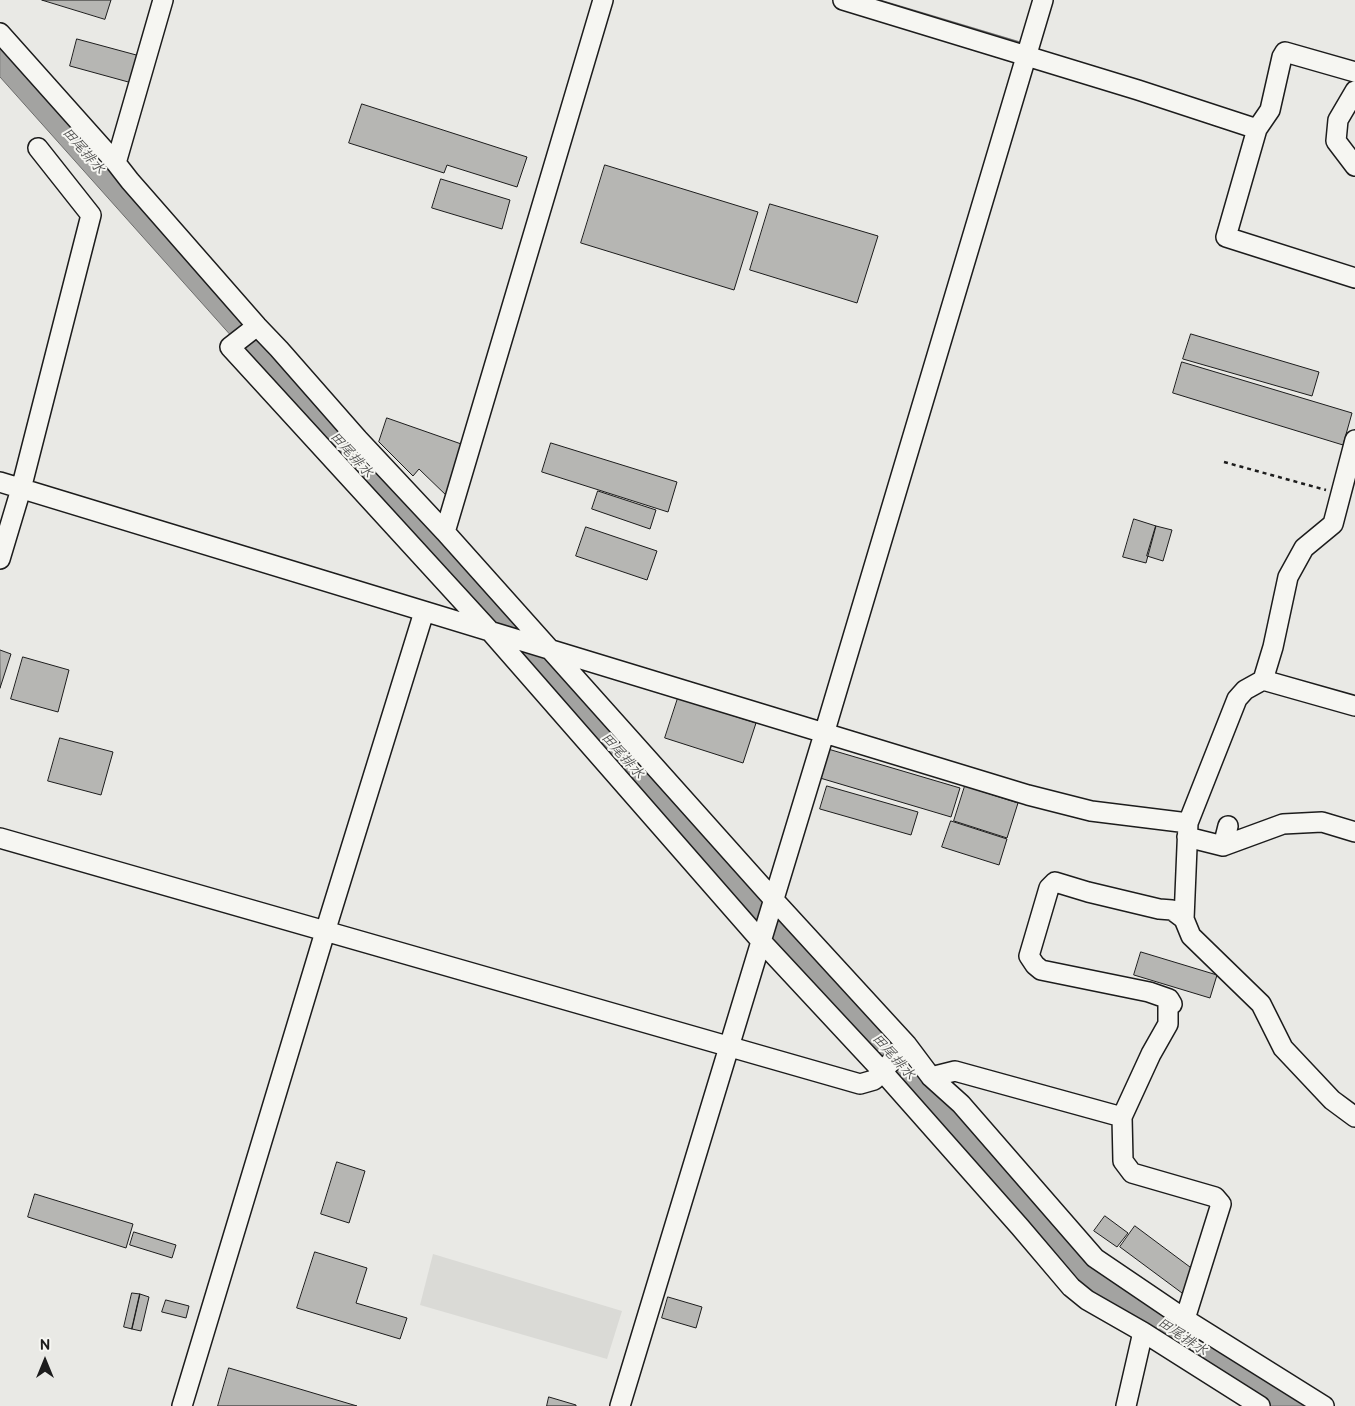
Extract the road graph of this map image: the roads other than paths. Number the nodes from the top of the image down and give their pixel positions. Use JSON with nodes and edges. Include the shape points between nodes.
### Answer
{"nodes":[{"id":1,"x":163,"y":0,"type":"edge"},
{"id":2,"x":603,"y":0,"type":"edge"},
{"id":3,"x":843,"y":0,"type":"edge"},
{"id":4,"x":1043,"y":0,"type":"edge"},
{"id":5,"x":0,"y":33,"type":"edge"},
{"id":6,"x":1026,"y":56,"type":"junction"},
{"id":7,"x":1355,"y":72,"type":"edge"},
{"id":8,"x":1355,"y":90,"type":"edge"},
{"id":9,"x":1257,"y":129,"type":"junction"},
{"id":10,"x":38,"y":148,"type":"dead end"},
{"id":11,"x":116,"y":163,"type":"junction"},
{"id":12,"x":1355,"y":166,"type":"edge"},
{"id":13,"x":1355,"y":278,"type":"edge"},
{"id":14,"x":257,"y":326,"type":"junction"},
{"id":15,"x":1355,"y":440,"type":"edge"},
{"id":16,"x":0,"y":482,"type":"edge"},
{"id":17,"x":21,"y":489,"type":"junction"},
{"id":18,"x":445,"y":532,"type":"junction"},
{"id":19,"x":0,"y":559,"type":"edge"},
{"id":20,"x":424,"y":612,"type":"junction"},
{"id":21,"x":489,"y":630,"type":"junction"},
{"id":22,"x":550,"y":649,"type":"junction"},
{"id":23,"x":1263,"y":680,"type":"junction"},
{"id":24,"x":1355,"y":706,"type":"edge"},
{"id":25,"x":824,"y":734,"type":"junction"},
{"id":26,"x":1228,"y":826,"type":"dead end"},
{"id":27,"x":1188,"y":830,"type":"junction"},
{"id":28,"x":1355,"y":832,"type":"edge"},
{"id":29,"x":0,"y":838,"type":"edge"},
{"id":30,"x":1222,"y":846,"type":"junction"},
{"id":31,"x":774,"y":900,"type":"junction"},
{"id":32,"x":1184,"y":919,"type":"junction"},
{"id":33,"x":325,"y":932,"type":"junction"},
{"id":34,"x":761,"y":941,"type":"junction"},
{"id":35,"x":730,"y":1046,"type":"junction"},
{"id":36,"x":903,"y":1049,"type":"junction"},
{"id":37,"x":882,"y":1071,"type":"junction"},
{"id":38,"x":931,"y":1077,"type":"junction"},
{"id":39,"x":1122,"y":1117,"type":"junction"},
{"id":40,"x":1355,"y":1117,"type":"edge"},
{"id":41,"x":1185,"y":1319,"type":"junction"},
{"id":42,"x":1143,"y":1332,"type":"junction"},
{"id":43,"x":182,"y":1406,"type":"edge"},
{"id":44,"x":620,"y":1406,"type":"edge"},
{"id":45,"x":1126,"y":1406,"type":"edge"},
{"id":46,"x":1260,"y":1406,"type":"edge"},
{"id":47,"x":1324,"y":1406,"type":"edge"}],
"edges":[{"from":1,"to":11,"type":"street"},
{"from":2,"to":18,"type":"street"},
{"from":3,"to":6,"type":"street"},
{"from":4,"to":6,"type":"street"},
{"from":5,"to":11,"type":"street"},
{"from":6,"to":9,"type":"street"},
{"from":6,"to":25,"type":"street"},
{"from":7,"to":9,"type":"street","via":[[1285,52],[1270,110]]},
{"from":8,"to":12,"type":"street","via":[[1338,120],[1336,141]]},
{"from":9,"to":13,"type":"street","via":[[1226,237]]},
{"from":10,"to":17,"type":"street","via":[[91,214]]},
{"from":11,"to":14,"type":"street"},
{"from":14,"to":18,"type":"street"},
{"from":14,"to":21,"type":"street","via":[[230,347]]},
{"from":15,"to":23,"type":"street","via":[[1333,524],[1304,548],[1288,577]]},
{"from":16,"to":17,"type":"street"},
{"from":17,"to":19,"type":"street"},
{"from":17,"to":20,"type":"street"},
{"from":18,"to":22,"type":"street"},
{"from":20,"to":21,"type":"street"},
{"from":20,"to":33,"type":"street"},
{"from":21,"to":22,"type":"street"},
{"from":21,"to":34,"type":"street"},
{"from":22,"to":25,"type":"street"},
{"from":22,"to":31,"type":"street"},
{"from":23,"to":24,"type":"street"},
{"from":23,"to":27,"type":"street","via":[[1245,690],[1237,699]]},
{"from":25,"to":27,"type":"street","via":[[1028,795]]},
{"from":25,"to":31,"type":"street"},
{"from":26,"to":30,"type":"street"},
{"from":27,"to":30,"type":"street"},
{"from":27,"to":32,"type":"street"},
{"from":28,"to":30,"type":"street","via":[[1322,822],[1283,824]]},
{"from":29,"to":33,"type":"street"},
{"from":31,"to":34,"type":"street"},
{"from":31,"to":36,"type":"street"},
{"from":32,"to":39,"type":"street","via":[[1172,910],[1055,882],[1049,888],[1029,956],[1035,965],[1041,970],[1149,992],[1169,999],[1172,1004],[1168,1006],[1168,1024]]},
{"from":32,"to":40,"type":"street","via":[[1191,936],[1261,1004],[1283,1048],[1332,1100]]},
{"from":33,"to":35,"type":"street"},
{"from":33,"to":43,"type":"street"},
{"from":34,"to":35,"type":"street"},
{"from":34,"to":37,"type":"street"},
{"from":35,"to":37,"type":"street","via":[[860,1084],[874,1080]]},
{"from":35,"to":44,"type":"street"},
{"from":36,"to":37,"type":"street"},
{"from":36,"to":38,"type":"street"},
{"from":37,"to":42,"type":"street","via":[[1072,1287]]},
{"from":38,"to":39,"type":"street","via":[[955,1071]]},
{"from":38,"to":41,"type":"street","via":[[961,1104],[1095,1258]]},
{"from":39,"to":41,"type":"street","via":[[1123,1161],[1132,1173],[1215,1197],[1221,1204]]},
{"from":41,"to":47,"type":"street"},
{"from":42,"to":45,"type":"street"},
{"from":42,"to":46,"type":"street"}]}
